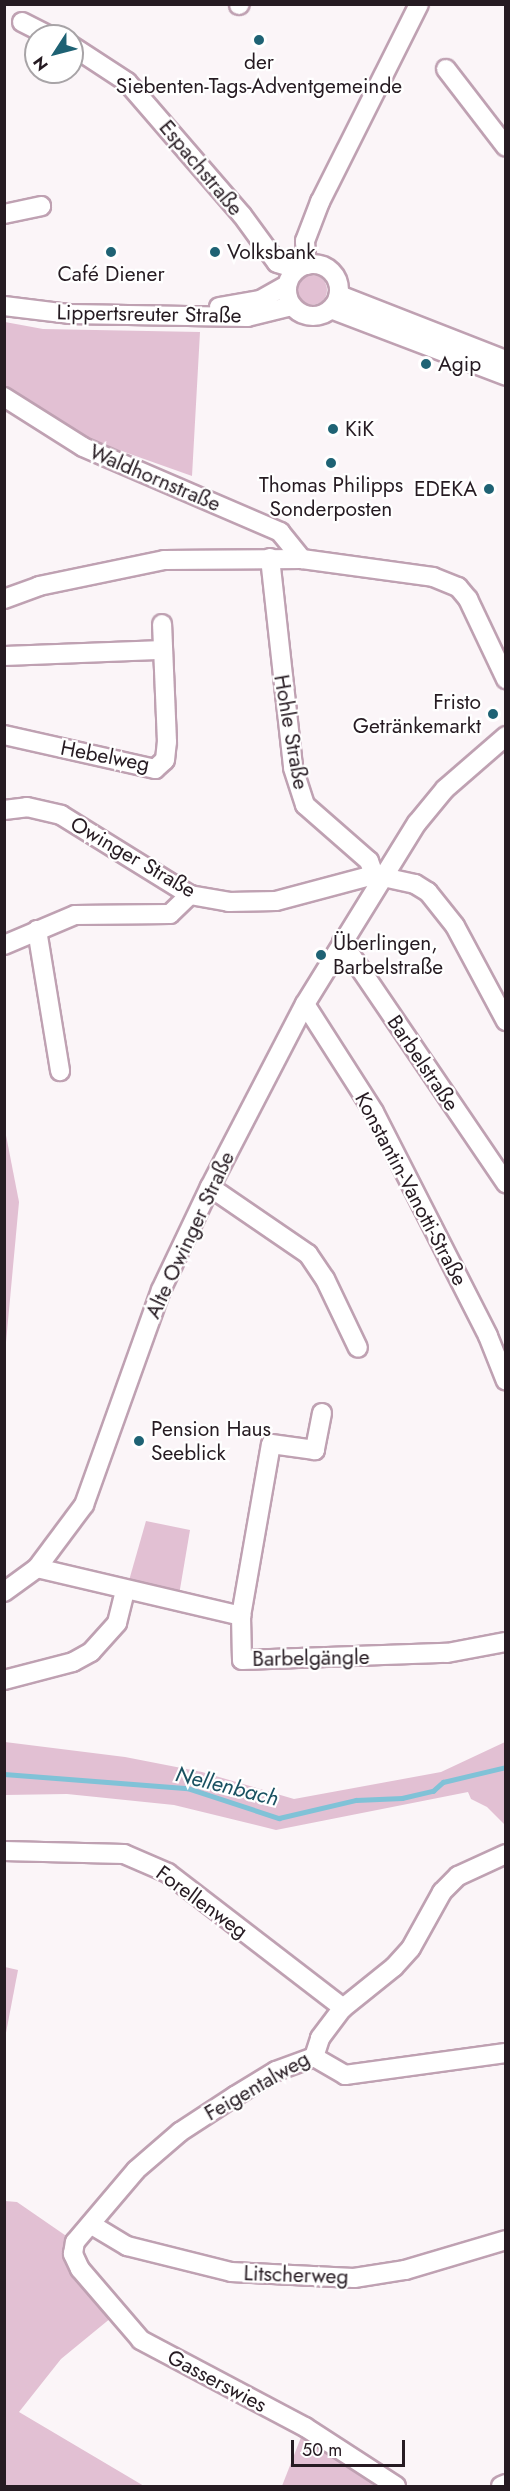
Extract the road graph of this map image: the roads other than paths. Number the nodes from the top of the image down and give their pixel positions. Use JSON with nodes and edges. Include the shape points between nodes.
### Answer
{"nodes":[{"id":1,"x":419,"y":4,"type":"edge"},
{"id":2,"x":22,"y":22,"type":"dead end"},
{"id":3,"x":26,"y":24,"type":"edge"},
{"id":4,"x":84,"y":54,"type":"edge"},
{"id":5,"x":446,"y":69,"type":"dead end"},
{"id":6,"x":506,"y":147,"type":"edge"},
{"id":7,"x":41,"y":206,"type":"dead end"},
{"id":8,"x":4,"y":213,"type":"edge"},
{"id":9,"x":297,"y":273,"type":"junction"},
{"id":10,"x":4,"y":297,"type":"edge"},
{"id":11,"x":335,"y":302,"type":"junction"},
{"id":12,"x":4,"y":306,"type":"edge"},
{"id":13,"x":292,"y":306,"type":"junction"},
{"id":14,"x":506,"y":360,"type":"edge"},
{"id":15,"x":506,"y":376,"type":"edge"},
{"id":16,"x":4,"y":397,"type":"edge"},
{"id":17,"x":270,"y":558,"type":"junction"},
{"id":18,"x":302,"y":559,"type":"junction"},
{"id":19,"x":4,"y":599,"type":"edge"},
{"id":20,"x":162,"y":624,"type":"dead end"},
{"id":21,"x":161,"y":650,"type":"junction"},
{"id":22,"x":4,"y":656,"type":"edge"},
{"id":23,"x":506,"y":679,"type":"edge"},
{"id":24,"x":4,"y":735,"type":"edge"},
{"id":25,"x":506,"y":736,"type":"edge"},
{"id":26,"x":4,"y":810,"type":"edge"},
{"id":27,"x":378,"y":875,"type":"junction"},
{"id":28,"x":190,"y":896,"type":"junction"},
{"id":29,"x":37,"y":930,"type":"junction"},
{"id":30,"x":342,"y":942,"type":"junction"},
{"id":31,"x":4,"y":945,"type":"edge"},
{"id":32,"x":305,"y":1004,"type":"junction"},
{"id":33,"x":506,"y":1021,"type":"edge"},
{"id":34,"x":60,"y":1071,"type":"dead end"},
{"id":35,"x":506,"y":1184,"type":"edge"},
{"id":36,"x":210,"y":1187,"type":"junction"},
{"id":37,"x":358,"y":1348,"type":"dead end"},
{"id":38,"x":506,"y":1381,"type":"edge"},
{"id":39,"x":322,"y":1413,"type":"dead end"},
{"id":40,"x":37,"y":1568,"type":"junction"},
{"id":41,"x":125,"y":1590,"type":"junction"},
{"id":42,"x":4,"y":1592,"type":"edge"},
{"id":43,"x":241,"y":1616,"type":"junction"},
{"id":44,"x":506,"y":1642,"type":"edge"},
{"id":45,"x":4,"y":1680,"type":"edge"},
{"id":46,"x":4,"y":1851,"type":"edge"},
{"id":47,"x":506,"y":1854,"type":"edge"},
{"id":48,"x":343,"y":2008,"type":"junction"},
{"id":49,"x":506,"y":2053,"type":"edge"},
{"id":50,"x":314,"y":2057,"type":"junction"},
{"id":51,"x":92,"y":2225,"type":"junction"},
{"id":52,"x":506,"y":2240,"type":"edge"},
{"id":53,"x":75,"y":2242,"type":"joint"},
{"id":54,"x":506,"y":2484,"type":"edge"},
{"id":55,"x":396,"y":2487,"type":"edge"},
{"id":56,"x":501,"y":2487,"type":"edge"}],
"edges":[{"from":1,"to":9,"type":"street","via":[[316,212]]},
{"from":2,"to":3,"type":"street"},
{"from":4,"to":9,"type":"street","name":"Espachstraße","via":[[127,82],[242,215],[277,263]]},
{"from":5,"to":6,"type":"street"},
{"from":7,"to":8,"type":"street"},
{"from":9,"to":10,"type":"street","name":"Lippertsreuter Straße","via":[[260,300],[226,307],[68,304]]},
{"from":9,"to":11,"type":"street","via":[[329,269],[338,284]]},
{"from":9,"to":13,"type":"street"},
{"from":11,"to":13,"type":"street","via":[[311,316]]},
{"from":11,"to":14,"type":"street"},
{"from":11,"to":15,"type":"street"},
{"from":12,"to":13,"type":"street","name":"Lippertsreuter Straße","via":[[69,314],[247,317]]},
{"from":16,"to":18,"type":"street","name":"Waldhornstraße","via":[[83,447],[280,532]]},
{"from":17,"to":18,"type":"street"},
{"from":17,"to":19,"type":"street","via":[[164,560],[39,586]]},
{"from":17,"to":27,"type":"street","name":"Hohle Straße","via":[[293,768],[305,805],[369,861]]},
{"from":18,"to":23,"type":"street","via":[[446,580],[468,599]]},
{"from":20,"to":21,"type":"street","name":"Hebelweg"},
{"from":21,"to":22,"type":"street"},
{"from":21,"to":24,"type":"street","name":"Hebelweg","via":[[167,742],[165,760],[155,769]]},
{"from":25,"to":27,"type":"street","name":"Alte Owinger Straße","via":[[445,789]]},
{"from":26,"to":28,"type":"street","name":"Owinger Straße","via":[[27,807],[61,815]]},
{"from":27,"to":28,"type":"street","name":"Owinger Straße","via":[[276,901],[229,902]]},
{"from":27,"to":30,"type":"street","name":"Alte Owinger Straße"},
{"from":27,"to":33,"type":"street","via":[[428,892],[455,926]]},
{"from":28,"to":29,"type":"street","via":[[170,914],[75,915]]},
{"from":29,"to":31,"type":"street"},
{"from":29,"to":34,"type":"street"},
{"from":30,"to":32,"type":"street","name":"Alte Owinger Straße"},
{"from":30,"to":35,"type":"street","name":"Barbelstraße"},
{"from":32,"to":36,"type":"street","name":"Alte Owinger Straße"},
{"from":32,"to":38,"type":"street","name":"Konstantin-Vanotti-Straße","via":[[374,1112],[488,1336]]},
{"from":36,"to":37,"type":"street","via":[[308,1254],[326,1279]]},
{"from":36,"to":40,"type":"street","name":"Alte Owinger Straße","via":[[161,1290],[84,1505]]},
{"from":39,"to":43,"type":"street","via":[[315,1450],[271,1444]]},
{"from":40,"to":41,"type":"street"},
{"from":40,"to":42,"type":"street","name":"Alte Owinger Straße"},
{"from":41,"to":43,"type":"street"},
{"from":41,"to":45,"type":"street","via":[[117,1623],[91,1652],[73,1662]]},
{"from":43,"to":44,"type":"street","name":"Barbelgängle","via":[[242,1660],[447,1653]]},
{"from":46,"to":48,"type":"street","name":"Forellenweg","via":[[124,1854],[168,1873]]},
{"from":47,"to":48,"type":"street","name":"Feigentalweg","via":[[458,1876],[442,1892],[411,1948]]},
{"from":48,"to":50,"type":"street","name":"Feigentalweg","via":[[320,2038]]},
{"from":49,"to":50,"type":"street","via":[[345,2075]]},
{"from":50,"to":51,"type":"street","name":"Feigentalweg","via":[[276,2070],[180,2132],[136,2170]]},
{"from":51,"to":52,"type":"street","name":"Litscherweg","via":[[127,2246],[231,2272],[354,2278],[405,2270]]},
{"from":51,"to":53,"type":"street","name":"Feigentalweg"},
{"from":53,"to":55,"type":"street","name":"Gasserswies","via":[[73,2254],[80,2269],[141,2340],[305,2427]]},
{"from":54,"to":56,"type":"street"}]}
